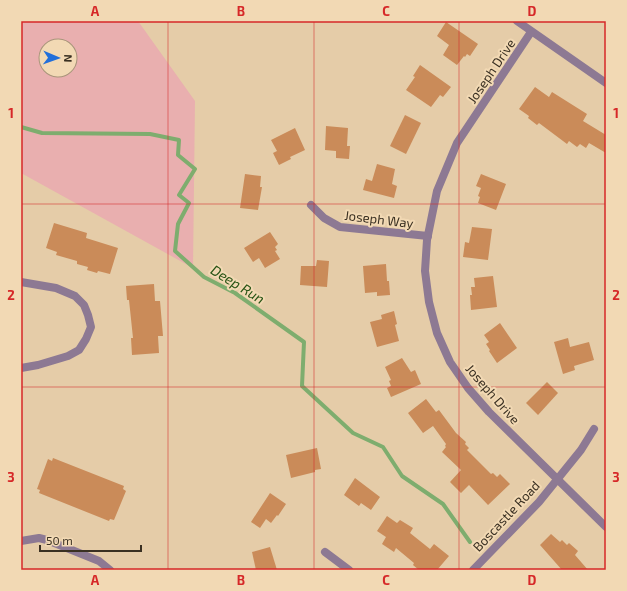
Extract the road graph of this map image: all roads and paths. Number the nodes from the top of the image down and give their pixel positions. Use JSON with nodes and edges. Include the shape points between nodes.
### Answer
{"nodes":[{"id":1,"x":517,"y":21,"type":"edge"},
{"id":2,"x":531,"y":32,"type":"junction"},
{"id":3,"x":606,"y":83,"type":"edge"},
{"id":4,"x":311,"y":206,"type":"dead end"},
{"id":5,"x":428,"y":236,"type":"junction"},
{"id":6,"x":21,"y":282,"type":"edge"},
{"id":7,"x":21,"y":368,"type":"edge"},
{"id":8,"x":594,"y":429,"type":"dead end"},
{"id":9,"x":557,"y":479,"type":"junction"},
{"id":10,"x":606,"y":527,"type":"edge"},
{"id":11,"x":21,"y":541,"type":"edge"},
{"id":12,"x":325,"y":552,"type":"dead end"},
{"id":13,"x":110,"y":570,"type":"edge"},
{"id":14,"x":349,"y":570,"type":"edge"},
{"id":15,"x":473,"y":570,"type":"edge"}],
"edges":[{"from":1,"to":2,"type":"street"},
{"from":2,"to":3,"type":"street"},
{"from":2,"to":5,"type":"street","name":"Joseph Drive","via":[[457,143],[437,191]]},
{"from":4,"to":5,"type":"street","name":"Joseph Way","via":[[324,218],[340,227]]},
{"from":5,"to":9,"type":"street","name":"Joseph Drive","via":[[425,271],[429,302],[437,333],[450,362],[489,412]]},
{"from":6,"to":7,"type":"street","via":[[56,288],[75,296],[84,305],[91,327],[79,350],[68,356]]},
{"from":8,"to":9,"type":"street","name":"Boscastle Road","via":[[581,450]]},
{"from":9,"to":10,"type":"street","name":"Joseph Drive"},
{"from":9,"to":15,"type":"street","name":"Boscastle Road","via":[[539,502]]},
{"from":11,"to":13,"type":"street","via":[[39,538],[47,540],[99,561]]},
{"from":12,"to":14,"type":"street"}]}
